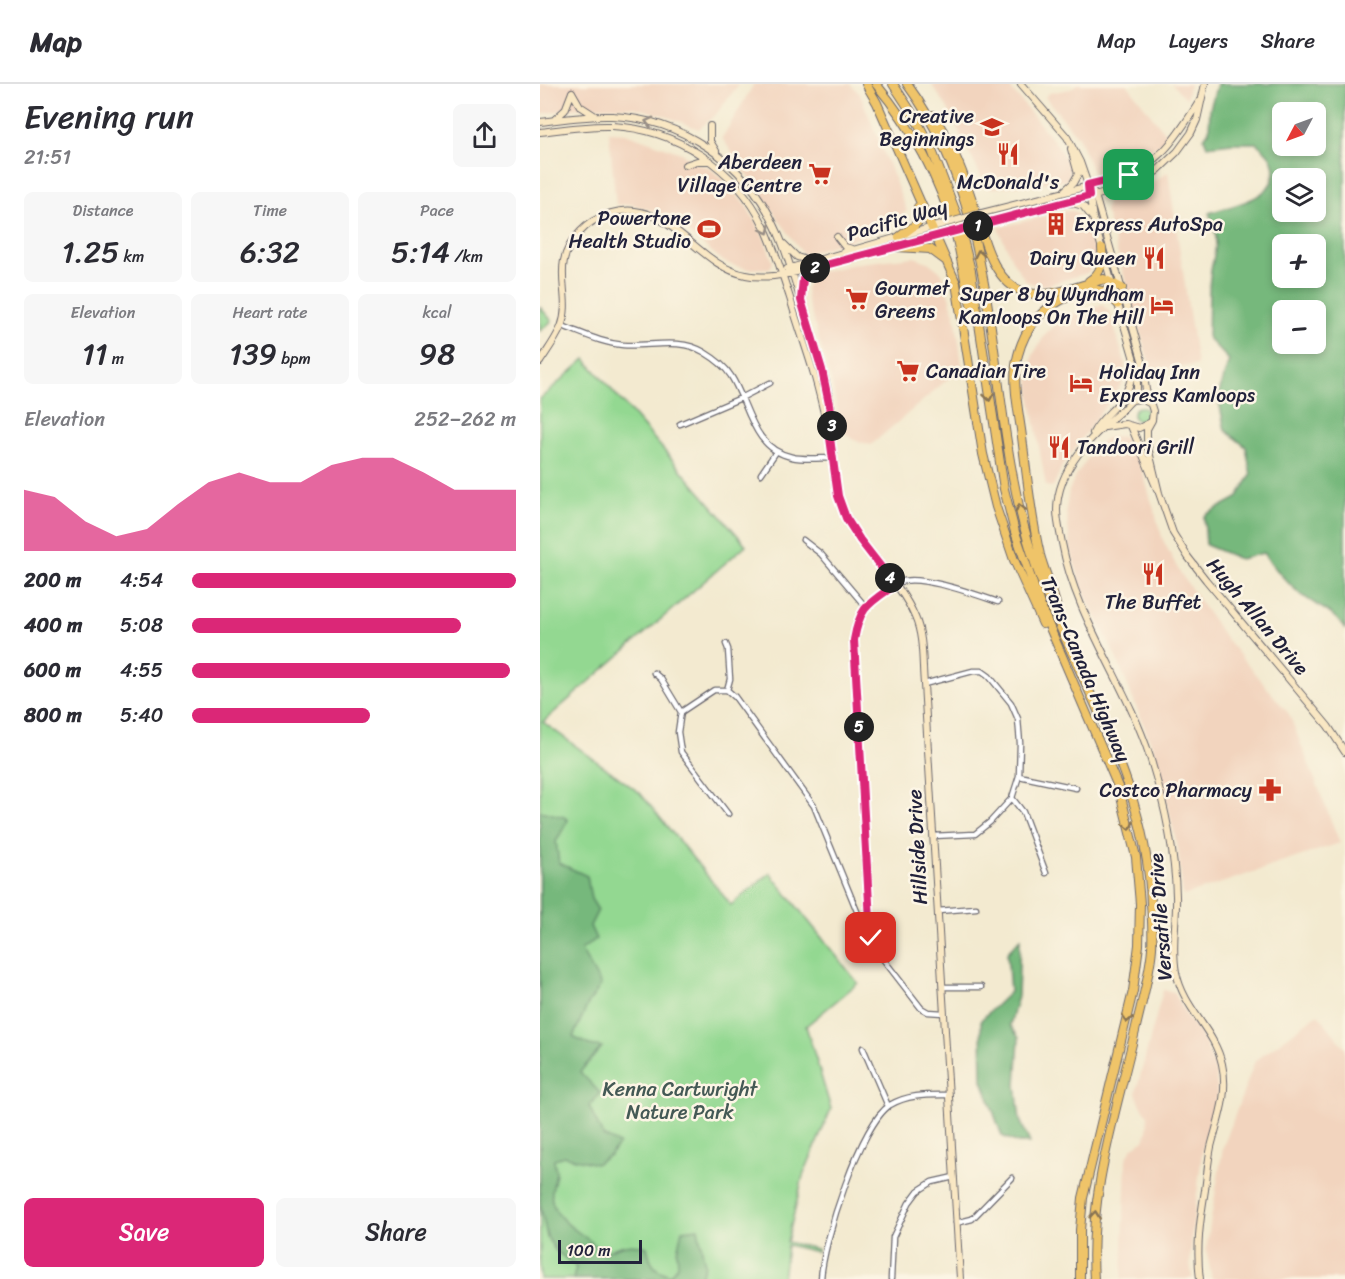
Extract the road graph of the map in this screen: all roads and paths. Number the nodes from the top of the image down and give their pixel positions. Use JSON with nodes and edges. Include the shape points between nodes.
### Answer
{"nodes":[{"id":1,"x":866,"y":84,"type":"edge"},
{"id":2,"x":876,"y":84,"type":"edge"},
{"id":3,"x":893,"y":84,"type":"edge"},
{"id":4,"x":907,"y":84,"type":"edge"},
{"id":5,"x":1021,"y":84,"type":"edge"},
{"id":6,"x":1205,"y":84,"type":"edge"},
{"id":7,"x":913,"y":92,"type":"junction"},
{"id":8,"x":1201,"y":99,"type":"junction"},
{"id":9,"x":596,"y":116,"type":"junction"},
{"id":10,"x":551,"y":121,"type":"junction"},
{"id":11,"x":540,"y":122,"type":"edge"},
{"id":12,"x":710,"y":126,"type":"dead end"},
{"id":13,"x":540,"y":132,"type":"edge"},
{"id":14,"x":1067,"y":137,"type":"junction"},
{"id":15,"x":1174,"y":140,"type":"junction"},
{"id":16,"x":1182,"y":147,"type":"junction"},
{"id":17,"x":720,"y":156,"type":"junction"},
{"id":18,"x":710,"y":161,"type":"junction"},
{"id":19,"x":685,"y":165,"type":"dead end"},
{"id":20,"x":909,"y":178,"type":"junction"},
{"id":21,"x":1088,"y":185,"type":"junction"},
{"id":22,"x":1062,"y":192,"type":"junction"},
{"id":23,"x":1092,"y":196,"type":"junction"},
{"id":24,"x":1065,"y":202,"type":"junction"},
{"id":25,"x":1093,"y":218,"type":"junction"},
{"id":26,"x":931,"y":227,"type":"junction"},
{"id":27,"x":899,"y":237,"type":"junction"},
{"id":28,"x":936,"y":237,"type":"junction"},
{"id":29,"x":782,"y":242,"type":"junction"},
{"id":30,"x":897,"y":247,"type":"junction"},
{"id":31,"x":1102,"y":248,"type":"junction"},
{"id":32,"x":855,"y":250,"type":"junction"},
{"id":33,"x":831,"y":256,"type":"junction"},
{"id":34,"x":813,"y":265,"type":"junction"},
{"id":35,"x":949,"y":265,"type":"junction"},
{"id":36,"x":791,"y":270,"type":"junction"},
{"id":37,"x":782,"y":273,"type":"junction"},
{"id":38,"x":1111,"y":281,"type":"junction"},
{"id":39,"x":1083,"y":284,"type":"junction"},
{"id":40,"x":1122,"y":288,"type":"junction"},
{"id":41,"x":801,"y":300,"type":"junction"},
{"id":42,"x":1118,"y":304,"type":"junction"},
{"id":43,"x":562,"y":326,"type":"junction"},
{"id":44,"x":979,"y":327,"type":"junction"},
{"id":45,"x":1135,"y":361,"type":"junction"},
{"id":46,"x":540,"y":362,"type":"edge"},
{"id":47,"x":770,"y":383,"type":"dead end"},
{"id":48,"x":741,"y":398,"type":"junction"},
{"id":49,"x":1132,"y":400,"type":"junction"},
{"id":50,"x":1149,"y":403,"type":"junction"},
{"id":51,"x":1125,"y":407,"type":"junction"},
{"id":52,"x":1150,"y":423,"type":"junction"},
{"id":53,"x":680,"y":424,"type":"dead end"},
{"id":54,"x":1131,"y":425,"type":"junction"},
{"id":55,"x":1100,"y":429,"type":"junction"},
{"id":56,"x":830,"y":438,"type":"junction"},
{"id":57,"x":1090,"y":439,"type":"junction"},
{"id":58,"x":776,"y":452,"type":"junction"},
{"id":59,"x":833,"y":458,"type":"junction"},
{"id":60,"x":761,"y":474,"type":"dead end"},
{"id":61,"x":1159,"y":492,"type":"junction"},
{"id":62,"x":803,"y":540,"type":"dead end"},
{"id":63,"x":895,"y":585,"type":"junction"},
{"id":64,"x":998,"y":602,"type":"dead end"},
{"id":65,"x":865,"y":606,"type":"junction"},
{"id":66,"x":1060,"y":623,"type":"junction"},
{"id":67,"x":726,"y":644,"type":"dead end"},
{"id":68,"x":1061,"y":655,"type":"junction"},
{"id":69,"x":654,"y":673,"type":"dead end"},
{"id":70,"x":924,"y":684,"type":"junction"},
{"id":71,"x":727,"y":690,"type":"junction"},
{"id":72,"x":681,"y":712,"type":"junction"},
{"id":73,"x":1345,"y":752,"type":"edge"},
{"id":74,"x":1019,"y":776,"type":"junction"},
{"id":75,"x":1076,"y":788,"type":"dead end"},
{"id":76,"x":1012,"y":798,"type":"junction"},
{"id":77,"x":728,"y":814,"type":"dead end"},
{"id":78,"x":933,"y":836,"type":"junction"},
{"id":79,"x":1046,"y":873,"type":"dead end"},
{"id":80,"x":976,"y":908,"type":"dead end"},
{"id":81,"x":938,"y":911,"type":"junction"},
{"id":82,"x":871,"y":938,"type":"junction"},
{"id":83,"x":942,"y":987,"type":"junction"},
{"id":84,"x":981,"y":987,"type":"dead end"},
{"id":85,"x":943,"y":1013,"type":"junction"},
{"id":86,"x":863,"y":1048,"type":"dead end"},
{"id":87,"x":948,"y":1095,"type":"junction"},
{"id":88,"x":888,"y":1106,"type":"junction"},
{"id":89,"x":954,"y":1177,"type":"junction"},
{"id":90,"x":1012,"y":1178,"type":"dead end"},
{"id":91,"x":956,"y":1223,"type":"junction"},
{"id":92,"x":1094,"y":1277,"type":"edge"},
{"id":93,"x":821,"y":1279,"type":"edge"},
{"id":94,"x":891,"y":1279,"type":"edge"},
{"id":95,"x":960,"y":1279,"type":"edge"},
{"id":96,"x":1080,"y":1279,"type":"edge"},
{"id":97,"x":1200,"y":1279,"type":"edge"}],
"edges":[{"from":1,"to":20,"type":"highway"},
{"from":2,"to":44,"type":"highway","via":[[907,126],[935,179],[956,237]]},
{"from":3,"to":44,"type":"highway","name":"Trans-Canada Highway","via":[[927,139],[953,201],[966,246]]},
{"from":4,"to":7,"type":"highway","name":"Trans-Canada Highway"},
{"from":5,"to":14,"type":"main road"},
{"from":6,"to":8,"type":"main road","name":"Pacific Way"},
{"from":7,"to":39,"type":"highway","via":[[934,117],[950,146],[989,252],[1002,276],[1016,289],[1035,294]]},
{"from":66,"to":7,"type":"highway","name":"Trans-Canada Highway","one_way":true,"via":[[1031,551],[1016,492],[969,211],[936,131]]},
{"from":8,"to":15,"type":"main road","name":"Pacific Way"},
{"from":8,"to":16,"type":"main road","name":"Pacific Way","via":[[1197,120]]},
{"from":9,"to":10,"type":"main road","name":"Hillside Drive"},
{"from":9,"to":10,"type":"main road","via":[[580,106],[572,92],[565,110]]},
{"from":17,"to":9,"type":"main road","name":"Hillside Drive","one_way":true,"via":[[698,141],[661,125]]},
{"from":10,"to":11,"type":"main road","name":"Hillside Drive"},
{"from":12,"to":17,"type":"main road","via":[[710,141]]},
{"from":13,"to":18,"type":"main road","name":"Hillside Drive","via":[[597,126],[629,128],[670,139]]},
{"from":14,"to":21,"type":"main road"},
{"from":14,"to":22,"type":"main road","via":[[1078,174]]},
{"from":15,"to":16,"type":"main road"},
{"from":15,"to":21,"type":"main road","name":"Pacific Way","via":[[1139,171]]},
{"from":16,"to":23,"type":"main road","name":"Pacific Way","via":[[1166,165],[1144,179]]},
{"from":17,"to":29,"type":"main road","name":"Hillside Drive","via":[[759,197]]},
{"from":18,"to":19,"type":"main road"},
{"from":18,"to":37,"type":"main road","name":"Hillside Drive","one_way":true,"via":[[734,183],[757,213]]},
{"from":20,"to":26,"type":"highway"},
{"from":20,"to":27,"type":"highway","via":[[920,218]]},
{"from":21,"to":22,"type":"main road","name":"Pacific Way"},
{"from":21,"to":23,"type":"main road"},
{"from":22,"to":26,"type":"main road","name":"Pacific Way","bridge":true},
{"from":23,"to":24,"type":"main road","name":"Pacific Way"},
{"from":23,"to":25,"type":"main road"},
{"from":23,"to":40,"type":"main road"},
{"from":24,"to":25,"type":"main road","via":[[1083,206]]},
{"from":24,"to":28,"type":"main road","name":"Pacific Way","bridge":true},
{"from":25,"to":31,"type":"main road"},
{"from":26,"to":27,"type":"main road","name":"Pacific Way"},
{"from":26,"to":28,"type":"highway"},
{"from":27,"to":32,"type":"main road","name":"Pacific Way"},
{"from":28,"to":30,"type":"main road","name":"Pacific Way"},
{"from":28,"to":35,"type":"highway"},
{"from":29,"to":34,"type":"main road","via":[[797,257]]},
{"from":29,"to":36,"type":"main road","name":"Hillside Drive"},
{"from":30,"to":34,"type":"main road","name":"Pacific Way"},
{"from":30,"to":35,"type":"highway","via":[[930,249]]},
{"from":31,"to":38,"type":"main road"},
{"from":31,"to":39,"type":"highway","via":[[1100,272]]},
{"from":32,"to":33,"type":"main road","name":"Pacific Way"},
{"from":32,"to":33,"type":"main road","via":[[845,247],[837,237],[839,248]]},
{"from":33,"to":34,"type":"main road","name":"Pacific Way"},
{"from":34,"to":36,"type":"main road","name":"Pacific Way"},
{"from":34,"to":41,"type":"main road","via":[[803,279]]},
{"from":35,"to":68,"type":"highway","via":[[956,283],[983,454],[996,507],[1025,587]]},
{"from":36,"to":37,"type":"main road","name":"Pacific Way"},
{"from":36,"to":41,"type":"main road","name":"Hillside Drive"},
{"from":37,"to":43,"type":"main road","via":[[747,276],[729,270],[664,220],[640,211],[613,212],[587,225],[567,251],[562,272]]},
{"from":37,"to":56,"type":"main road","name":"Hillside Drive"},
{"from":38,"to":39,"type":"highway"},
{"from":38,"to":40,"type":"highway"},
{"from":38,"to":42,"type":"main road"},
{"from":40,"to":50,"type":"main road","via":[[1142,360]]},
{"from":41,"to":56,"type":"main road","name":"Hillside Drive","via":[[826,387]]},
{"from":42,"to":45,"type":"main road"},
{"from":42,"to":66,"type":"highway","via":[[1105,291],[1094,288],[1053,304],[1033,322],[1017,357],[1017,399],[1035,532]]},
{"from":43,"to":46,"type":"main road"},
{"from":43,"to":48,"type":"street","via":[[606,343],[682,344],[703,351],[731,375]]},
{"from":44,"to":68,"type":"highway","name":"Trans-Canada Highway","one_way":true,"via":[[1006,500],[1032,585]]},
{"from":45,"to":49,"type":"main road","via":[[1138,380]]},
{"from":45,"to":57,"type":"main road","via":[[1123,398],[1096,426]]},
{"from":47,"to":48,"type":"street"},
{"from":48,"to":53,"type":"street"},
{"from":48,"to":58,"type":"street","via":[[755,430]]},
{"from":49,"to":50,"type":"main road"},
{"from":49,"to":51,"type":"main road"},
{"from":50,"to":52,"type":"main road","via":[[1153,411]]},
{"from":51,"to":54,"type":"main road","via":[[1124,415]]},
{"from":51,"to":55,"type":"main road","name":"Versatile Drive"},
{"from":52,"to":54,"type":"main road","via":[[1139,428]]},
{"from":52,"to":61,"type":"main road","name":"Hugh Allan Drive","via":[[1147,443]]},
{"from":54,"to":55,"type":"main road"},
{"from":54,"to":61,"type":"main road","name":"Hugh Allan Drive"},
{"from":55,"to":57,"type":"main road","name":"Versatile Drive"},
{"from":56,"to":59,"type":"main road","name":"Hillside Drive"},
{"from":57,"to":97,"type":"main road","name":"Versatile Drive","via":[[1060,489],[1058,519],[1064,553],[1075,591],[1149,756],[1175,868],[1174,951],[1178,982],[1188,1005],[1211,1038],[1223,1072],[1223,1107],[1211,1149],[1198,1235]]},
{"from":58,"to":59,"type":"street","via":[[792,457]]},
{"from":58,"to":60,"type":"street"},
{"from":59,"to":63,"type":"main road","name":"Hillside Drive","via":[[838,496],[846,518]]},
{"from":61,"to":73,"type":"main road","name":"Hugh Allan Drive","via":[[1173,533],[1188,557],[1329,726]]},
{"from":62,"to":65,"type":"street","via":[[821,554]]},
{"from":63,"to":64,"type":"street","via":[[901,581],[927,582]]},
{"from":63,"to":65,"type":"street"},
{"from":63,"to":70,"type":"main road","name":"Hillside Drive","via":[[916,618]]},
{"from":65,"to":82,"type":"street","via":[[854,640]]},
{"from":92,"to":66,"type":"highway","name":"Trans-Canada Highway","one_way":true,"via":[[1097,1199],[1144,994],[1152,948],[1151,901],[1147,854],[1129,785]]},
{"from":67,"to":71,"type":"street","via":[[730,679]]},
{"from":68,"to":96,"type":"highway","name":"Trans-Canada Highway","one_way":true,"via":[[1119,789],[1136,857],[1140,904],[1133,991],[1083,1198]]},
{"from":69,"to":72,"type":"street"},
{"from":70,"to":74,"type":"street","via":[[973,671],[989,676],[1011,703],[1018,719]]},
{"from":70,"to":78,"type":"main road","name":"Hillside Drive"},
{"from":71,"to":72,"type":"street","via":[[714,690]]},
{"from":71,"to":82,"type":"street","via":[[764,734],[814,806]]},
{"from":72,"to":77,"type":"street","via":[[681,752]]},
{"from":74,"to":75,"type":"street"},
{"from":74,"to":76,"type":"street"},
{"from":76,"to":78,"type":"street","via":[[975,834]]},
{"from":76,"to":79,"type":"street","via":[[1023,812]]},
{"from":78,"to":81,"type":"main road","name":"Hillside Drive"},
{"from":80,"to":81,"type":"street"},
{"from":81,"to":83,"type":"main road","name":"Hillside Drive"},
{"from":82,"to":85,"type":"street","via":[[921,1008]]},
{"from":83,"to":84,"type":"street"},
{"from":83,"to":85,"type":"main road","name":"Hillside Drive"},
{"from":85,"to":87,"type":"main road","name":"Hillside Drive"},
{"from":86,"to":88,"type":"street"},
{"from":87,"to":88,"type":"street","via":[[903,1098]]},
{"from":87,"to":89,"type":"main road","name":"Hillside Drive"},
{"from":88,"to":93,"type":"street","via":[[872,1125],[838,1206]]},
{"from":89,"to":91,"type":"main road","name":"Hillside Drive"},
{"from":89,"to":94,"type":"street","via":[[932,1182],[909,1203],[893,1237]]},
{"from":90,"to":91,"type":"street","via":[[972,1219]]},
{"from":91,"to":95,"type":"main road","name":"Hillside Drive"}]}
